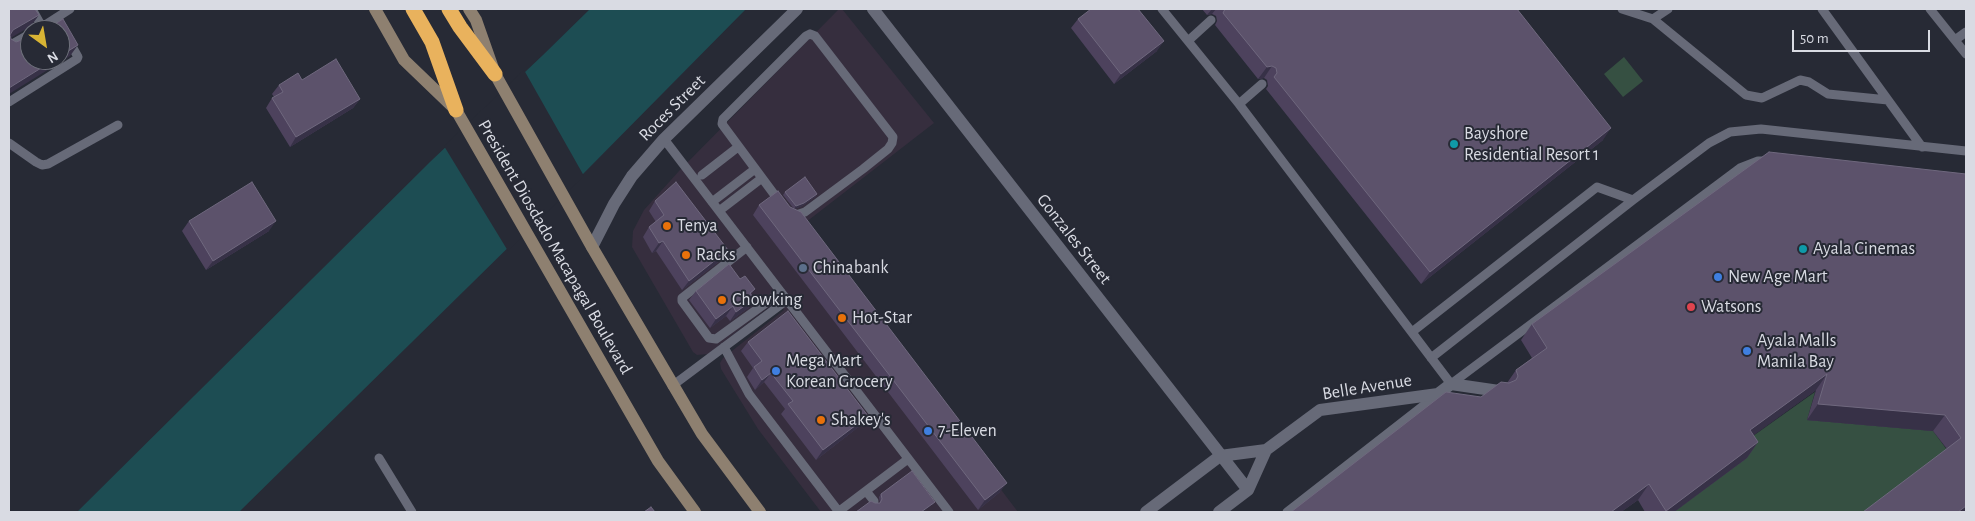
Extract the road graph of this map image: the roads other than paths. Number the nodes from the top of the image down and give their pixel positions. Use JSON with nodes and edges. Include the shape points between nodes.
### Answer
{"nodes":[{"id":1,"x":70,"y":9,"type":"edge"},
{"id":2,"x":374,"y":9,"type":"edge"},
{"id":3,"x":413,"y":9,"type":"edge"},
{"id":4,"x":449,"y":9,"type":"edge"},
{"id":5,"x":469,"y":9,"type":"edge"},
{"id":6,"x":797,"y":9,"type":"edge"},
{"id":7,"x":873,"y":9,"type":"edge"},
{"id":8,"x":1162,"y":9,"type":"edge"},
{"id":9,"x":1622,"y":9,"type":"edge"},
{"id":10,"x":1668,"y":9,"type":"edge"},
{"id":11,"x":1822,"y":9,"type":"edge"},
{"id":12,"x":1930,"y":9,"type":"edge"},
{"id":13,"x":56,"y":18,"type":"junction"},
{"id":14,"x":1653,"y":19,"type":"junction"},
{"id":15,"x":53,"y":20,"type":"edge"},
{"id":16,"x":1211,"y":20,"type":"dead end"},
{"id":17,"x":1966,"y":32,"type":"edge"},
{"id":18,"x":20,"y":40,"type":"edge"},
{"id":19,"x":1955,"y":40,"type":"junction"},
{"id":20,"x":1188,"y":41,"type":"junction"},
{"id":21,"x":9,"y":46,"type":"edge"},
{"id":22,"x":1966,"y":54,"type":"edge"},
{"id":23,"x":497,"y":77,"type":"junction"},
{"id":24,"x":1262,"y":84,"type":"dead end"},
{"id":25,"x":1888,"y":100,"type":"junction"},
{"id":26,"x":9,"y":102,"type":"edge"},
{"id":27,"x":1239,"y":104,"type":"junction"},
{"id":28,"x":458,"y":114,"type":"junction"},
{"id":29,"x":118,"y":125,"type":"dead end"},
{"id":30,"x":664,"y":139,"type":"junction"},
{"id":31,"x":9,"y":142,"type":"edge"},
{"id":32,"x":738,"y":147,"type":"junction"},
{"id":33,"x":1922,"y":147,"type":"junction"},
{"id":34,"x":1966,"y":151,"type":"edge"},
{"id":35,"x":1775,"y":162,"type":"edge"},
{"id":36,"x":755,"y":169,"type":"junction"},
{"id":37,"x":702,"y":175,"type":"dead end"},
{"id":38,"x":762,"y":178,"type":"junction"},
{"id":39,"x":1633,"y":200,"type":"junction"},
{"id":40,"x":712,"y":202,"type":"junction"},
{"id":41,"x":719,"y":211,"type":"junction"},
{"id":42,"x":592,"y":247,"type":"junction"},
{"id":43,"x":747,"y":247,"type":"junction"},
{"id":44,"x":781,"y":292,"type":"junction"},
{"id":45,"x":787,"y":300,"type":"junction"},
{"id":46,"x":1412,"y":332,"type":"junction"},
{"id":47,"x":724,"y":347,"type":"junction"},
{"id":48,"x":1431,"y":358,"type":"junction"},
{"id":49,"x":1452,"y":384,"type":"junction"},
{"id":50,"x":672,"y":386,"type":"junction"},
{"id":51,"x":1499,"y":391,"type":"edge"},
{"id":52,"x":1438,"y":394,"type":"junction"},
{"id":53,"x":1266,"y":450,"type":"junction"},
{"id":54,"x":1220,"y":456,"type":"junction"},
{"id":55,"x":378,"y":458,"type":"dead end"},
{"id":56,"x":908,"y":459,"type":"junction"},
{"id":57,"x":1248,"y":490,"type":"junction"},
{"id":58,"x":866,"y":491,"type":"junction"},
{"id":59,"x":874,"y":501,"type":"edge"},
{"id":60,"x":412,"y":512,"type":"edge"},
{"id":61,"x":695,"y":512,"type":"edge"},
{"id":62,"x":760,"y":512,"type":"edge"},
{"id":63,"x":838,"y":512,"type":"edge"},
{"id":64,"x":949,"y":512,"type":"edge"},
{"id":65,"x":1146,"y":512,"type":"edge"},
{"id":66,"x":1219,"y":512,"type":"edge"},
{"id":67,"x":1288,"y":512,"type":"edge"}],
"edges":[{"from":1,"to":13,"type":"lane"},
{"from":2,"to":28,"type":"main road","name":"President Diosdado Macapagal Boulevard","via":[[404,60]]},
{"from":3,"to":28,"type":"highway","via":[[432,42]]},
{"from":4,"to":23,"type":"highway"},
{"from":5,"to":23,"type":"main road","name":"President Diosdado Macapagal Boulevard"},
{"from":6,"to":30,"type":"street","name":"Roces Street"},
{"from":7,"to":54,"type":"street","name":"Gonzales Street"},
{"from":8,"to":20,"type":"lane"},
{"from":9,"to":14,"type":"lane"},
{"from":10,"to":14,"type":"lane"},
{"from":11,"to":25,"type":"lane"},
{"from":12,"to":19,"type":"lane"},
{"from":13,"to":15,"type":"lane"},
{"from":13,"to":26,"type":"lane","via":[[77,59]]},
{"from":14,"to":25,"type":"lane","via":[[1746,95],[1762,98],[1800,80],[1828,94]]},
{"from":16,"to":20,"type":"lane"},
{"from":17,"to":19,"type":"lane"},
{"from":18,"to":21,"type":"lane"},
{"from":19,"to":22,"type":"lane"},
{"from":20,"to":27,"type":"lane"},
{"from":23,"to":42,"type":"main road","name":"President Diosdado Macapagal Boulevard"},
{"from":24,"to":27,"type":"lane"},
{"from":25,"to":33,"type":"lane"},
{"from":27,"to":46,"type":"lane"},
{"from":28,"to":61,"type":"main road","name":"President Diosdado Macapagal Boulevard","via":[[658,462]]},
{"from":29,"to":31,"type":"lane","via":[[42,165]]},
{"from":30,"to":40,"type":"lane"},
{"from":30,"to":42,"type":"street","name":"Roces Street","via":[[632,176]]},
{"from":32,"to":36,"type":"lane"},
{"from":32,"to":37,"type":"lane"},
{"from":32,"to":38,"type":"lane","via":[[722,124],[723,119],[810,34],[815,36],[892,137],[888,149],[876,159],[797,215],[788,213]]},
{"from":33,"to":34,"type":"lane"},
{"from":33,"to":39,"type":"lane","via":[[1761,129],[1730,132]]},
{"from":35,"to":49,"type":"lane","via":[[1758,161],[1740,168]]},
{"from":36,"to":38,"type":"lane"},
{"from":36,"to":40,"type":"lane"},
{"from":38,"to":41,"type":"lane"},
{"from":39,"to":46,"type":"lane","via":[[1597,188]]},
{"from":39,"to":48,"type":"lane"},
{"from":40,"to":41,"type":"lane"},
{"from":41,"to":43,"type":"lane"},
{"from":42,"to":50,"type":"main road","name":"President Diosdado Macapagal Boulevard"},
{"from":43,"to":44,"type":"lane"},
{"from":43,"to":44,"type":"lane","via":[[682,298],[709,338],[716,339]]},
{"from":44,"to":45,"type":"lane"},
{"from":45,"to":47,"type":"lane"},
{"from":45,"to":56,"type":"lane"},
{"from":46,"to":48,"type":"lane"},
{"from":47,"to":50,"type":"lane"},
{"from":47,"to":63,"type":"lane","via":[[750,394]]},
{"from":48,"to":49,"type":"lane"},
{"from":49,"to":51,"type":"street"},
{"from":49,"to":52,"type":"street","name":"Belle Avenue"},
{"from":50,"to":62,"type":"main road","name":"President Diosdado Macapagal Boulevard","via":[[702,434]]},
{"from":52,"to":53,"type":"street","name":"Belle Avenue","via":[[1320,410]]},
{"from":52,"to":67,"type":"lane"},
{"from":53,"to":54,"type":"street","name":"Belle Avenue"},
{"from":53,"to":57,"type":"street","name":"Belle Avenue"},
{"from":54,"to":57,"type":"street","name":"Gonzales Street"},
{"from":54,"to":65,"type":"street","name":"Belle Avenue"},
{"from":55,"to":60,"type":"lane"},
{"from":56,"to":58,"type":"lane"},
{"from":56,"to":64,"type":"lane"},
{"from":57,"to":66,"type":"street","name":"Belle Avenue"},
{"from":58,"to":59,"type":"lane"},
{"from":58,"to":63,"type":"lane"}]}
